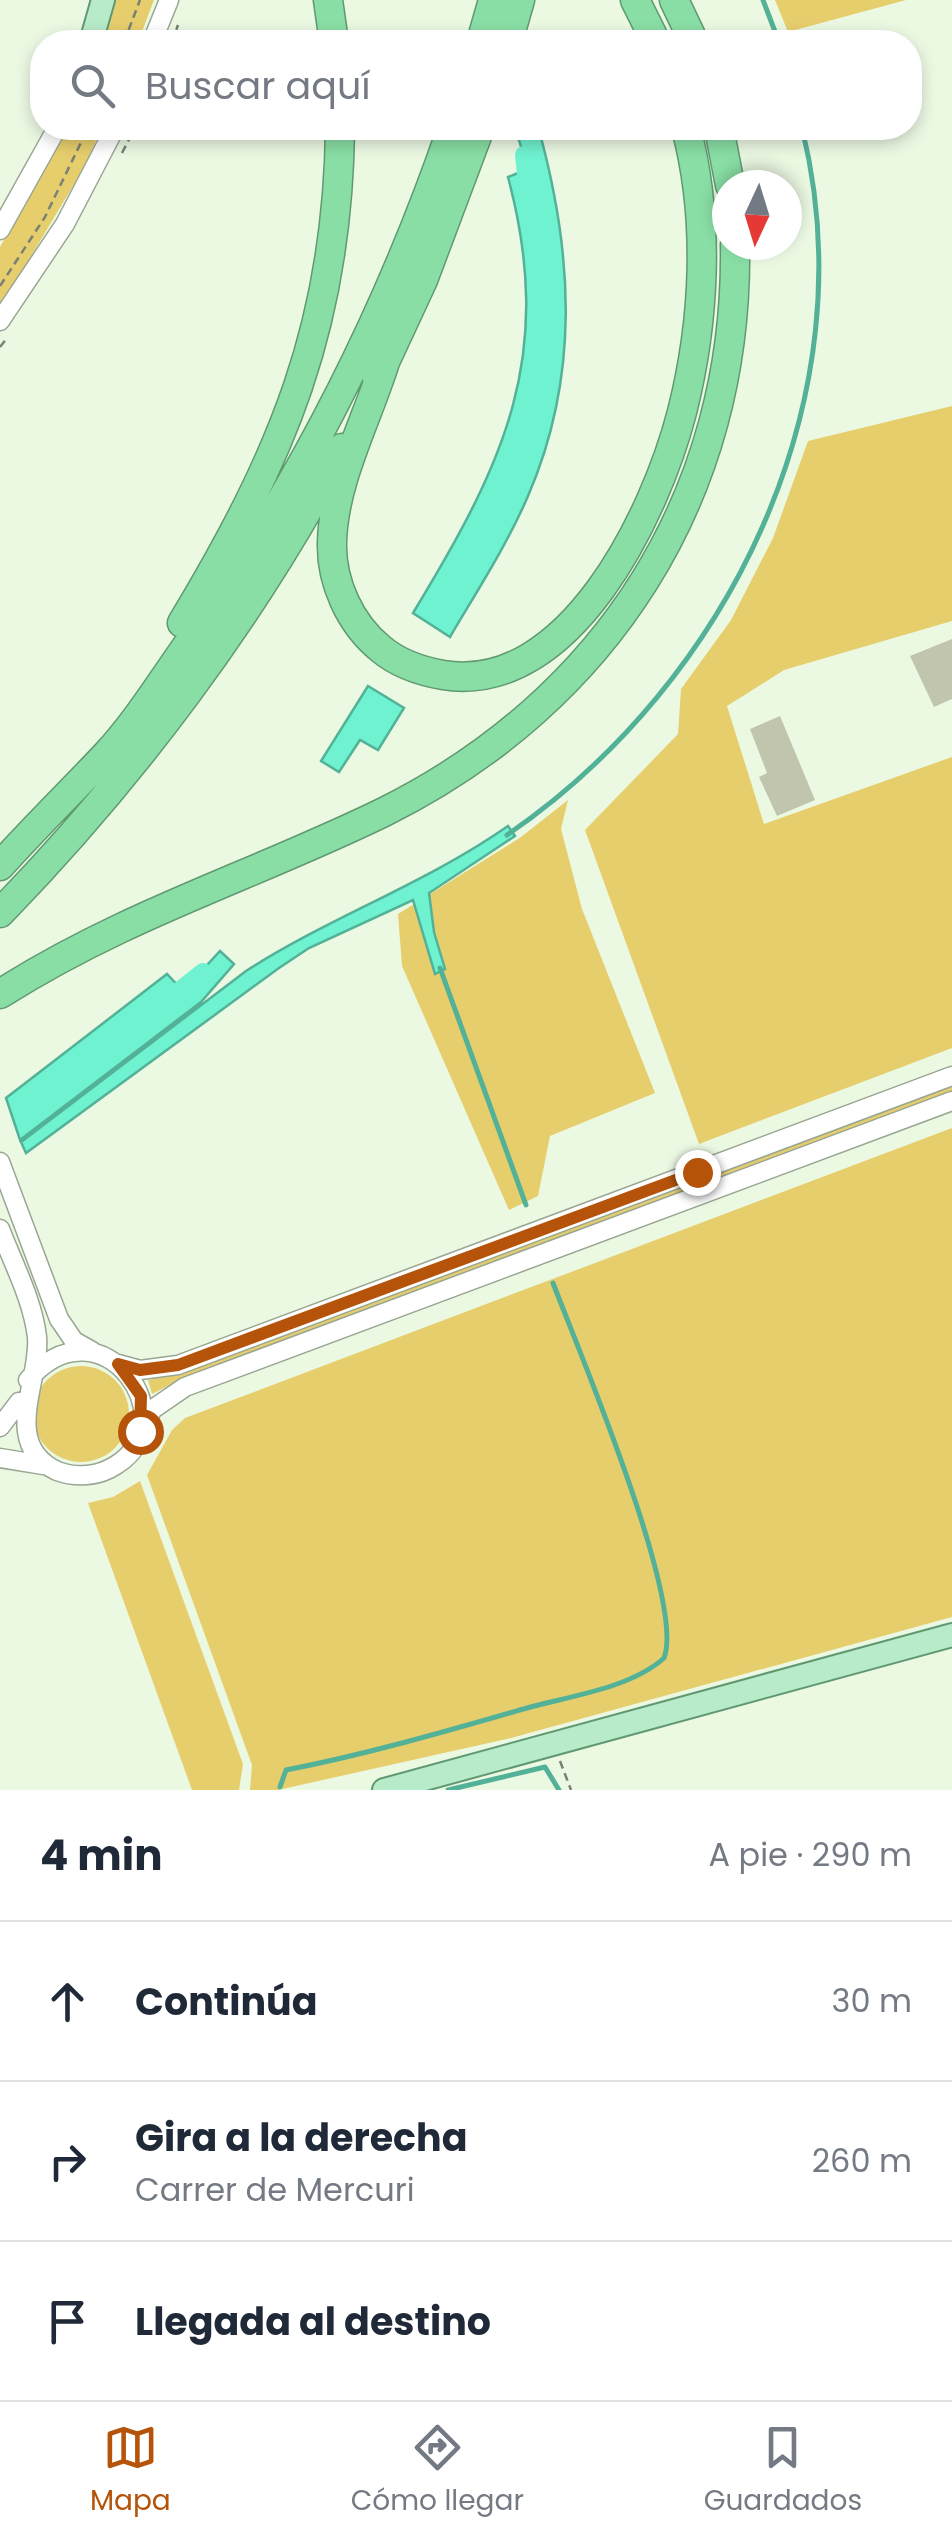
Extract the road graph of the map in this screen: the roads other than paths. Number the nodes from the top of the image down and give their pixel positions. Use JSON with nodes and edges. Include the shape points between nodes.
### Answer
{"nodes":[{"id":1,"x":106,"y":0,"type":"edge"},
{"id":2,"x":169,"y":0,"type":"edge"},
{"id":3,"x":328,"y":0,"type":"edge"},
{"id":4,"x":493,"y":0,"type":"edge"},
{"id":5,"x":520,"y":0,"type":"edge"},
{"id":6,"x":635,"y":0,"type":"edge"},
{"id":7,"x":674,"y":0,"type":"edge"},
{"id":8,"x":96,"y":30,"type":"edge"},
{"id":9,"x":157,"y":30,"type":"edge"},
{"id":10,"x":332,"y":30,"type":"edge"},
{"id":11,"x":484,"y":30,"type":"edge"},
{"id":12,"x":511,"y":30,"type":"edge"},
{"id":13,"x":650,"y":30,"type":"edge"},
{"id":14,"x":688,"y":30,"type":"edge"},
{"id":15,"x":51,"y":140,"type":"edge"},
{"id":16,"x":109,"y":140,"type":"edge"},
{"id":17,"x":339,"y":140,"type":"edge"},
{"id":18,"x":448,"y":140,"type":"edge"},
{"id":19,"x":476,"y":140,"type":"edge"},
{"id":20,"x":688,"y":140,"type":"edge"},
{"id":21,"x":721,"y":140,"type":"edge"},
{"id":22,"x":727,"y":170,"type":"edge"},
{"id":23,"x":0,"y":230,"type":"edge"},
{"id":24,"x":735,"y":260,"type":"edge"},
{"id":25,"x":0,"y":321,"type":"edge"},
{"id":26,"x":386,"y":362,"type":"junction"},
{"id":27,"x":72,"y":786,"type":"junction"},
{"id":28,"x":0,"y":866,"type":"edge"},
{"id":29,"x":0,"y":913,"type":"edge"},
{"id":30,"x":0,"y":994,"type":"edge"},
{"id":31,"x":952,"y":1076,"type":"edge"},
{"id":32,"x":952,"y":1101,"type":"edge"},
{"id":33,"x":0,"y":1162,"type":"edge"},
{"id":34,"x":0,"y":1229,"type":"edge"},
{"id":35,"x":97,"y":1353,"type":"junction"},
{"id":36,"x":118,"y":1364,"type":"junction"},
{"id":37,"x":24,"y":1389,"type":"junction"},
{"id":38,"x":0,"y":1427,"type":"edge"},
{"id":39,"x":140,"y":1431,"type":"junction"},
{"id":40,"x":0,"y":1458,"type":"edge"},
{"id":41,"x":48,"y":1467,"type":"junction"},
{"id":42,"x":952,"y":1635,"type":"edge"},
{"id":43,"x":384,"y":1790,"type":"edge"}],
"edges":[{"from":1,"to":8,"type":"main road"},
{"from":2,"to":9,"type":"street"},
{"from":3,"to":10,"type":"highway"},
{"from":4,"to":11,"type":"highway"},
{"from":5,"to":12,"type":"highway"},
{"from":6,"to":13,"type":"highway"},
{"from":7,"to":14,"type":"highway"},
{"from":15,"to":23,"type":"street"},
{"from":16,"to":25,"type":"street"},
{"from":17,"to":27,"type":"highway","via":[[328,278],[291,411],[257,494]]},
{"from":18,"to":27,"type":"highway","via":[[395,281],[284,498],[143,708]]},
{"from":19,"to":26,"type":"highway"},
{"from":20,"to":26,"type":"highway","via":[[702,258],[682,413],[663,471],[618,560],[565,632],[522,664],[454,677],[416,668],[369,639],[342,596],[334,521]]},
{"from":21,"to":22,"type":"highway"},
{"from":24,"to":30,"type":"highway","via":[[724,386],[697,474],[654,566],[575,673],[515,730],[436,784],[332,837],[119,925]]},
{"from":26,"to":29,"type":"highway","via":[[303,516],[216,652],[107,794]]},
{"from":27,"to":28,"type":"highway"},
{"from":31,"to":36,"type":"street","via":[[178,1365],[140,1370]]},
{"from":32,"to":39,"type":"street","via":[[185,1387],[154,1408]]},
{"from":33,"to":35,"type":"street","via":[[60,1319],[74,1340]]},
{"from":34,"to":37,"type":"street","via":[[35,1325],[36,1356]]},
{"from":35,"to":36,"type":"street"},
{"from":35,"to":37,"type":"street","via":[[58,1356]]},
{"from":36,"to":39,"type":"street","via":[[141,1396]]},
{"from":37,"to":38,"type":"street"},
{"from":37,"to":41,"type":"street","via":[[21,1432]]},
{"from":39,"to":41,"type":"street","via":[[130,1452],[103,1472],[70,1475]]},
{"from":40,"to":41,"type":"street"},
{"from":42,"to":43,"type":"main road"}]}
